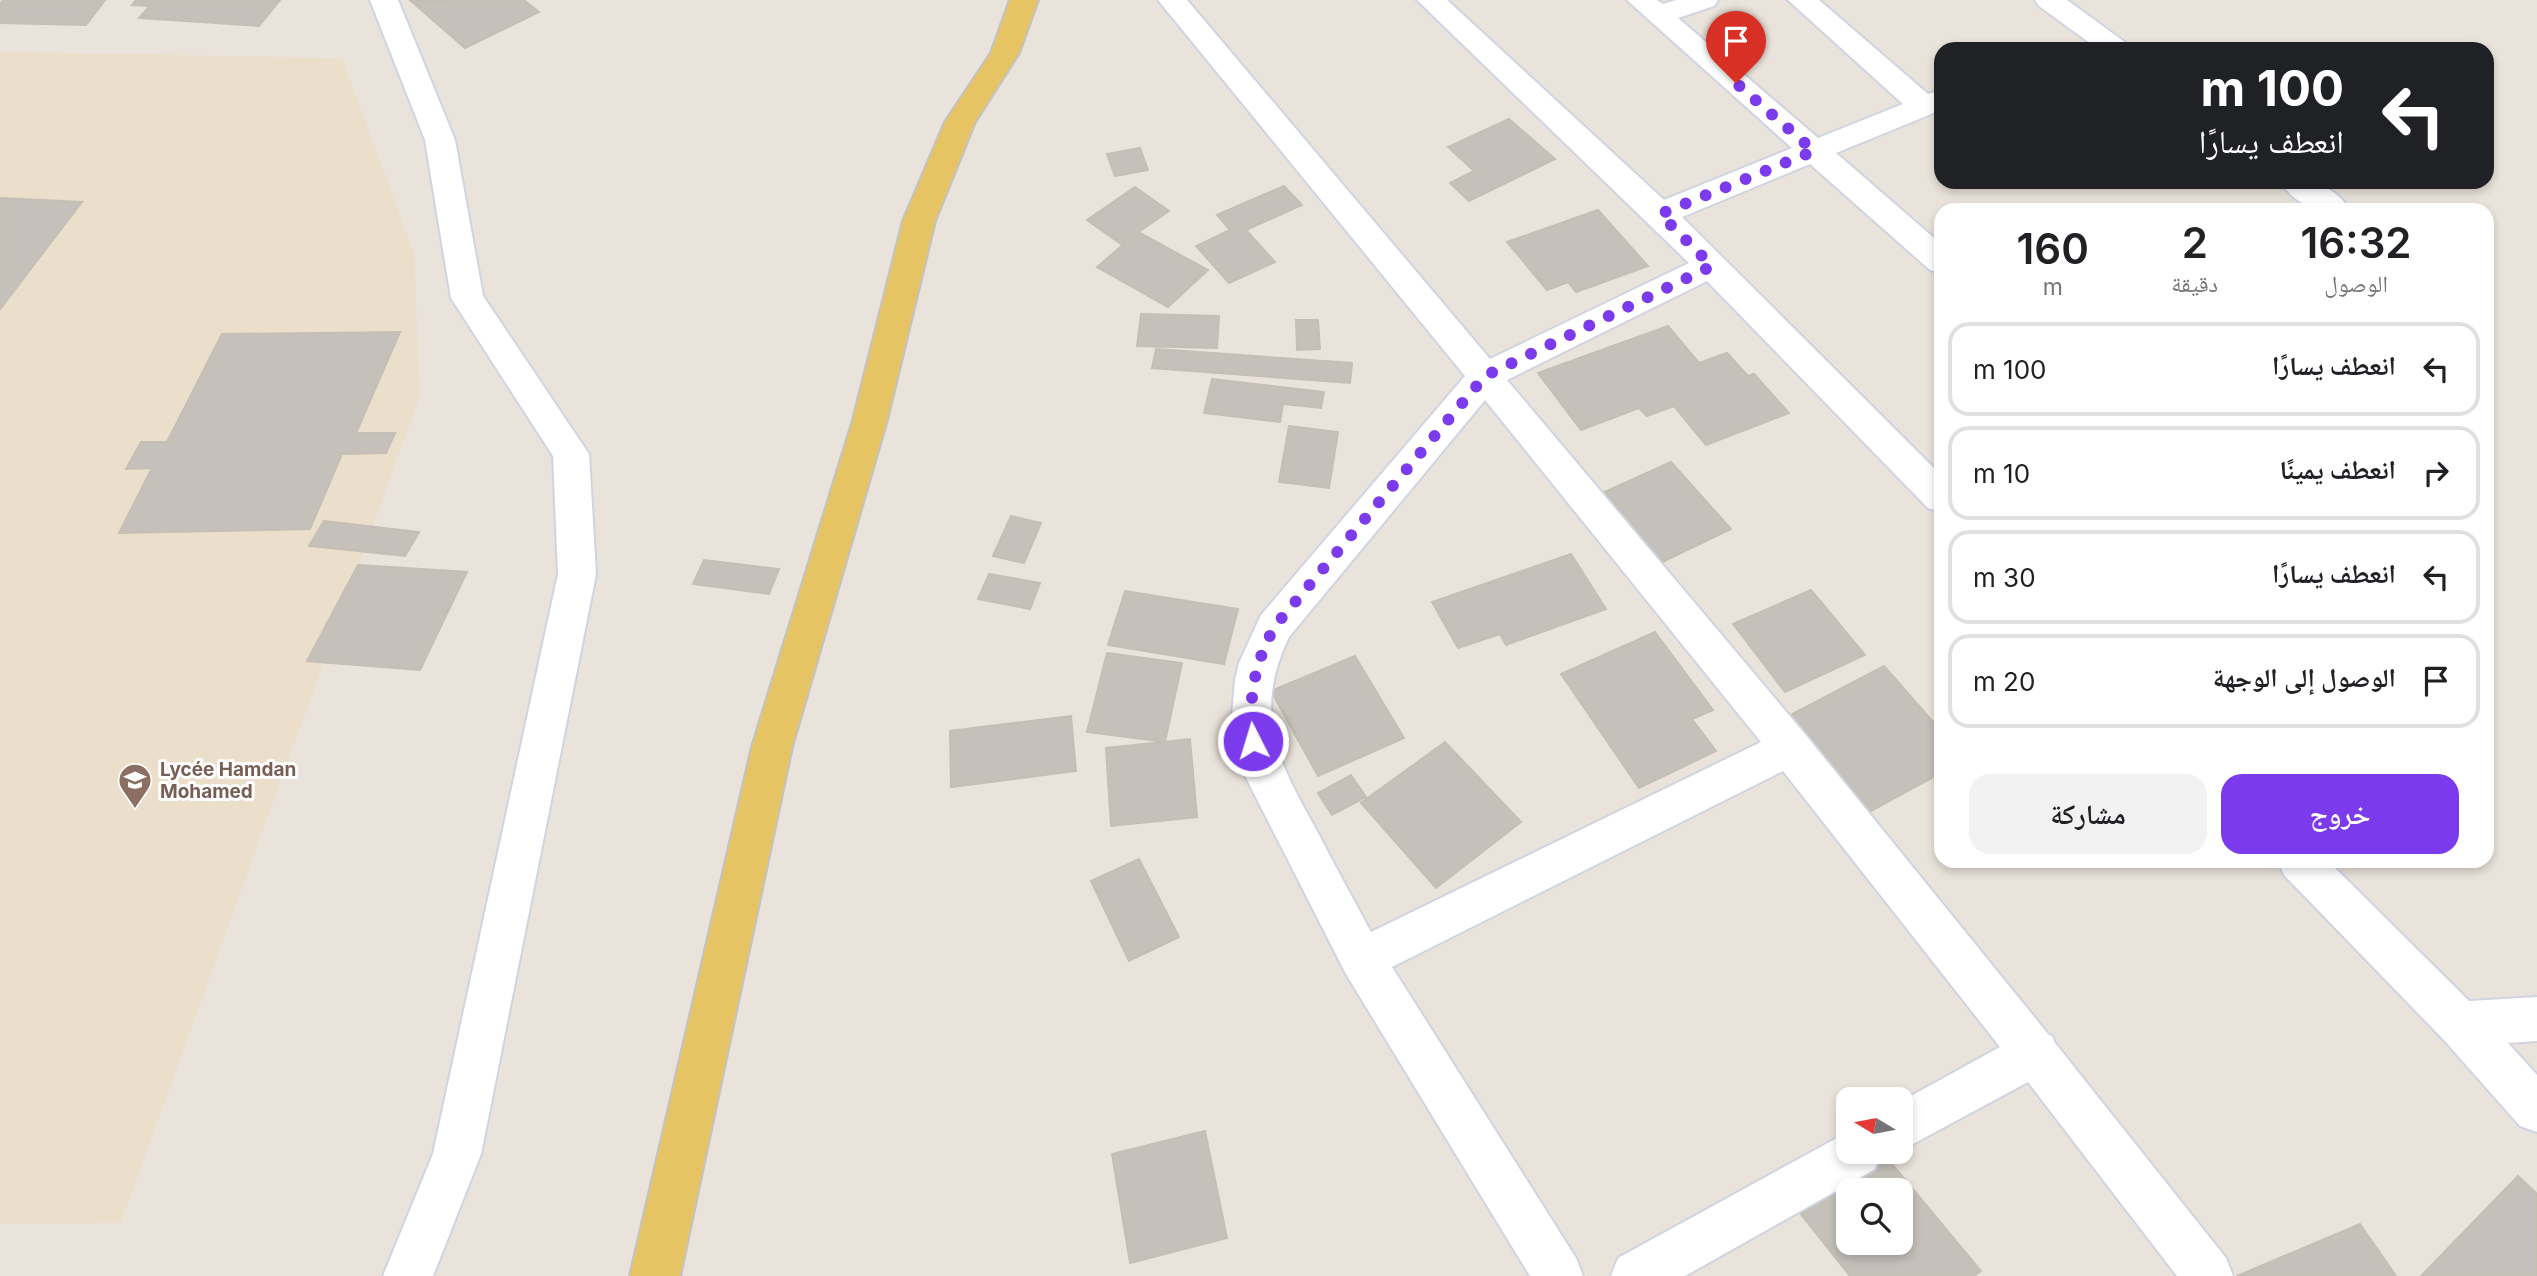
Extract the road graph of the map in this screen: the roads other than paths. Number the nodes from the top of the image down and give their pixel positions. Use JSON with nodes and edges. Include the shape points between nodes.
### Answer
{"nodes":[{"id":1,"x":384,"y":0,"type":"edge"},
{"id":2,"x":1024,"y":0,"type":"edge"},
{"id":3,"x":1172,"y":0,"type":"edge"},
{"id":4,"x":1431,"y":0,"type":"edge"},
{"id":5,"x":1704,"y":0,"type":"edge"},
{"id":6,"x":1802,"y":0,"type":"edge"},
{"id":7,"x":2049,"y":0,"type":"edge"},
{"id":8,"x":1650,"y":7,"type":"edge"},
{"id":9,"x":2107,"y":42,"type":"edge"},
{"id":10,"x":1932,"y":103,"type":"edge"},
{"id":11,"x":1814,"y":151,"type":"junction"},
{"id":12,"x":2306,"y":189,"type":"edge"},
{"id":13,"x":2324,"y":203,"type":"edge"},
{"id":14,"x":1660,"y":214,"type":"junction"},
{"id":15,"x":1934,"y":256,"type":"edge"},
{"id":16,"x":1712,"y":266,"type":"junction"},
{"id":17,"x":1485,"y":376,"type":"junction"},
{"id":18,"x":1934,"y":491,"type":"edge"},
{"id":19,"x":1791,"y":747,"type":"junction"},
{"id":20,"x":2306,"y":868,"type":"edge"},
{"id":21,"x":1362,"y":959,"type":"junction"},
{"id":22,"x":2537,"y":1019,"type":"edge"},
{"id":23,"x":2460,"y":1024,"type":"junction"},
{"id":24,"x":2036,"y":1052,"type":"junction"},
{"id":25,"x":2537,"y":1109,"type":"edge"},
{"id":26,"x":1913,"y":1121,"type":"edge"},
{"id":27,"x":1837,"y":1164,"type":"edge"},
{"id":28,"x":408,"y":1276,"type":"edge"},
{"id":29,"x":655,"y":1276,"type":"edge"},
{"id":30,"x":1558,"y":1276,"type":"edge"},
{"id":31,"x":1636,"y":1276,"type":"edge"},
{"id":32,"x":2208,"y":1276,"type":"edge"}],
"edges":[{"from":1,"to":28,"type":"street","via":[[440,140],[467,298],[571,454],[577,574],[457,1154]]},
{"from":2,"to":29,"type":"main road","via":[[1005,53],[960,122],[919,220],[870,420],[772,747]]},
{"from":3,"to":17,"type":"street"},
{"from":4,"to":14,"type":"street"},
{"from":5,"to":8,"type":"street"},
{"from":6,"to":10,"type":"street"},
{"from":7,"to":9,"type":"street"},
{"from":8,"to":11,"type":"street"},
{"from":10,"to":11,"type":"street"},
{"from":11,"to":14,"type":"street"},
{"from":11,"to":15,"type":"street"},
{"from":12,"to":13,"type":"street"},
{"from":14,"to":16,"type":"street"},
{"from":16,"to":17,"type":"street"},
{"from":16,"to":18,"type":"street"},
{"from":17,"to":19,"type":"street"},
{"from":17,"to":21,"type":"street","via":[[1275,626],[1253,681],[1249,710],[1263,772]]},
{"from":19,"to":21,"type":"street"},
{"from":19,"to":24,"type":"street"},
{"from":20,"to":23,"type":"street"},
{"from":21,"to":30,"type":"street"},
{"from":22,"to":23,"type":"street"},
{"from":23,"to":25,"type":"street"},
{"from":24,"to":26,"type":"street"},
{"from":24,"to":32,"type":"street"},
{"from":27,"to":31,"type":"street"}]}
